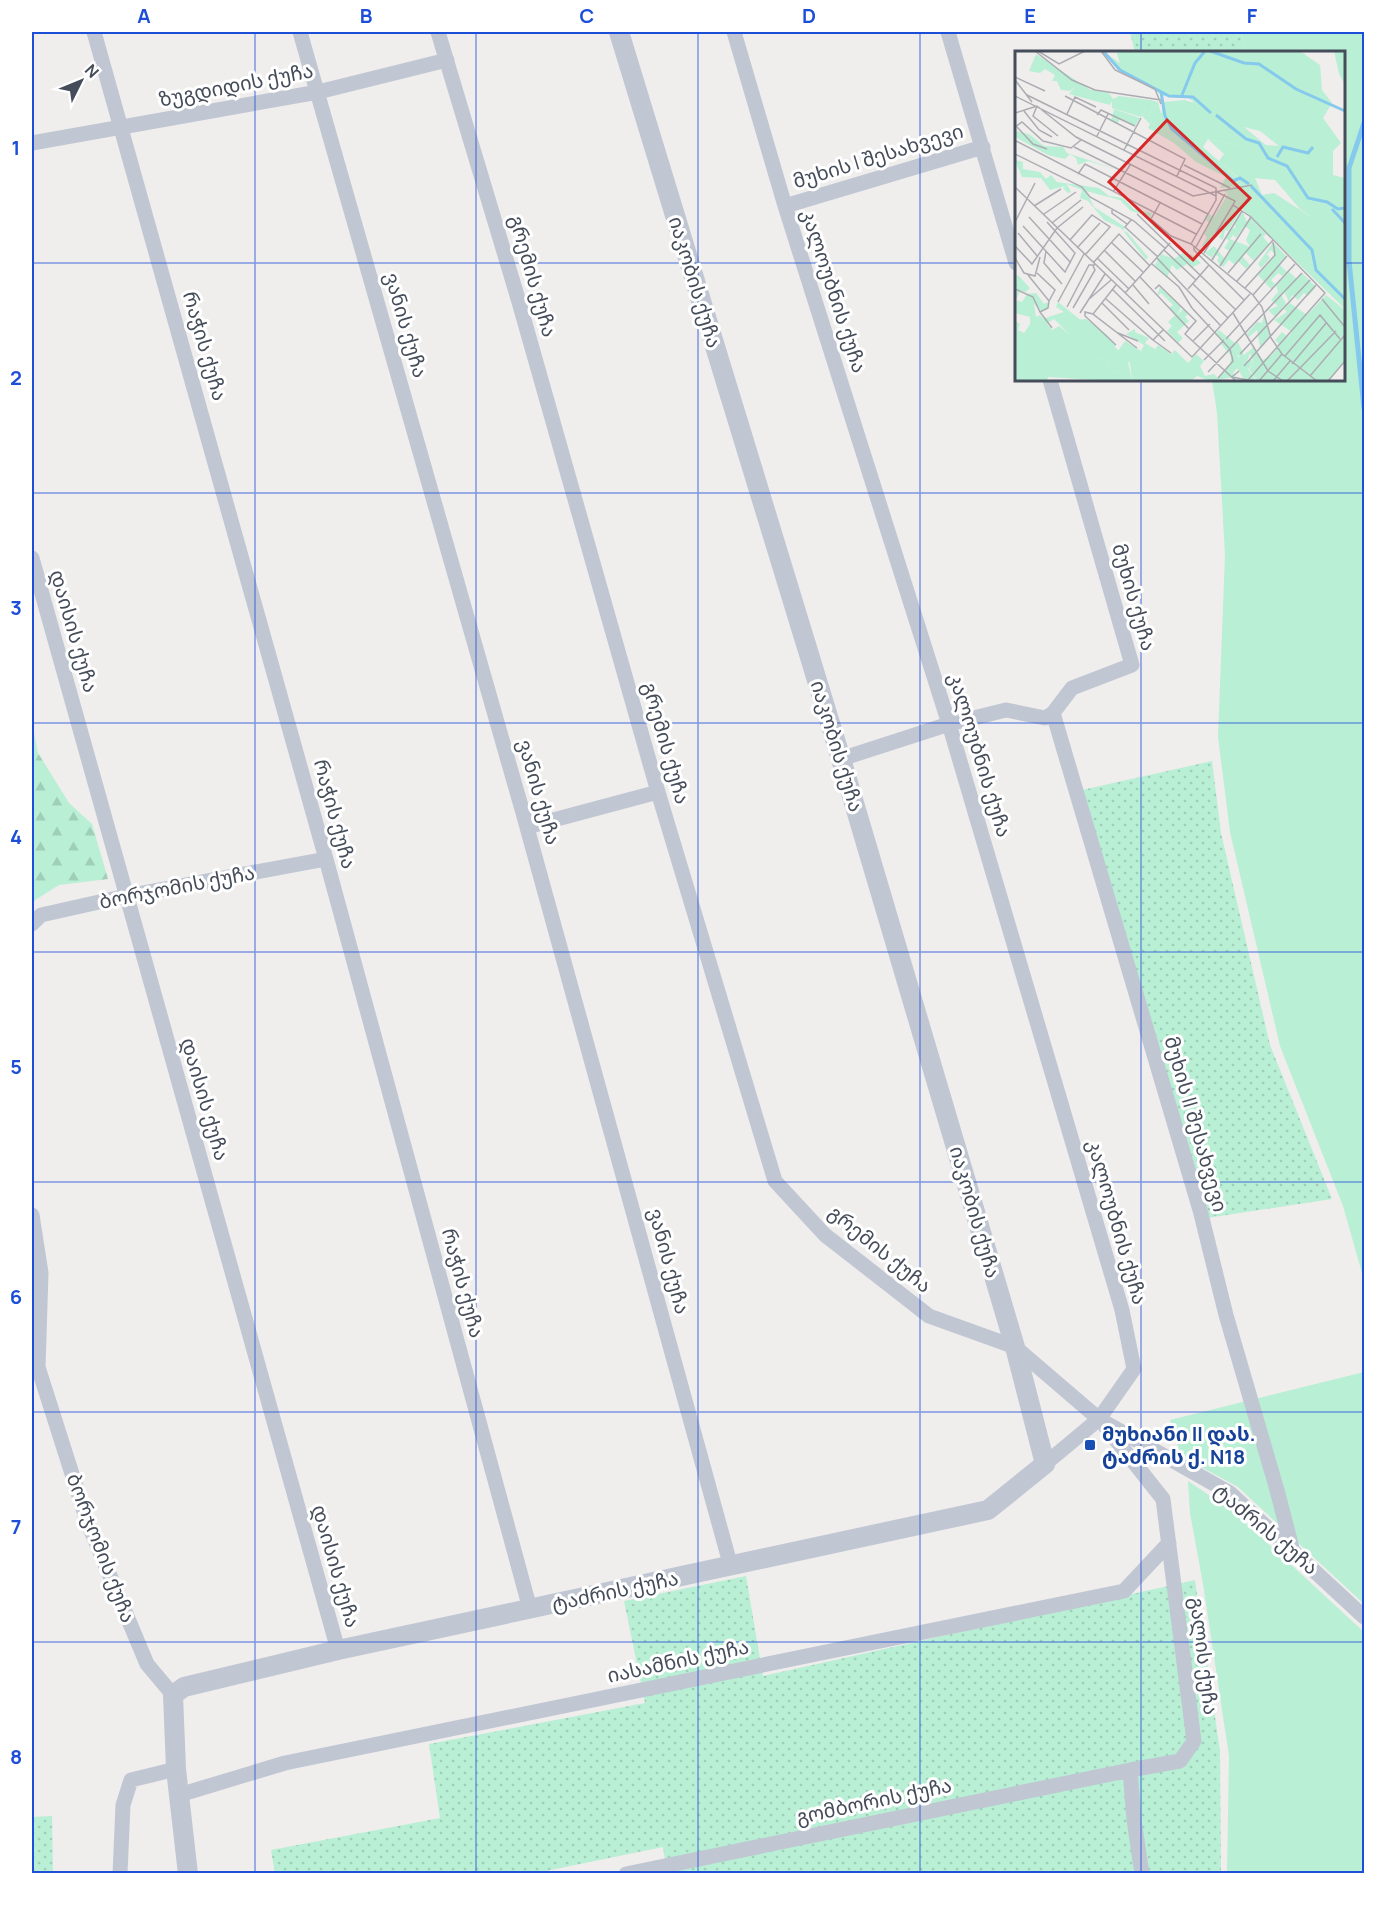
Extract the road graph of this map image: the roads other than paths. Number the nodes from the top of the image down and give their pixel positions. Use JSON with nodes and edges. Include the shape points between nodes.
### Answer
{"nodes":[{"id":1,"x":94,"y":32,"type":"edge"},
{"id":2,"x":300,"y":32,"type":"edge"},
{"id":3,"x":438,"y":32,"type":"edge"},
{"id":4,"x":619,"y":32,"type":"edge"},
{"id":5,"x":734,"y":32,"type":"edge"},
{"id":6,"x":948,"y":32,"type":"edge"},
{"id":7,"x":447,"y":60,"type":"junction"},
{"id":8,"x":318,"y":92,"type":"junction"},
{"id":9,"x":123,"y":128,"type":"junction"},
{"id":10,"x":32,"y":143,"type":"edge"},
{"id":11,"x":983,"y":147,"type":"junction"},
{"id":12,"x":785,"y":206,"type":"junction"},
{"id":13,"x":1015,"y":256,"type":"edge"},
{"id":14,"x":1050,"y":381,"type":"edge"},
{"id":15,"x":32,"y":558,"type":"edge"},
{"id":16,"x":1053,"y":713,"type":"junction"},
{"id":17,"x":949,"y":724,"type":"junction"},
{"id":18,"x":841,"y":759,"type":"junction"},
{"id":19,"x":658,"y":792,"type":"junction"},
{"id":20,"x":527,"y":827,"type":"junction"},
{"id":21,"x":326,"y":859,"type":"junction"},
{"id":22,"x":126,"y":896,"type":"junction"},
{"id":23,"x":32,"y":924,"type":"edge"},
{"id":24,"x":32,"y":1215,"type":"edge"},
{"id":25,"x":1015,"y":1347,"type":"junction"},
{"id":26,"x":1100,"y":1419,"type":"junction"},
{"id":27,"x":1045,"y":1464,"type":"junction"},
{"id":28,"x":1168,"y":1543,"type":"junction"},
{"id":29,"x":1292,"y":1548,"type":"junction"},
{"id":30,"x":731,"y":1567,"type":"junction"},
{"id":31,"x":530,"y":1609,"type":"junction"},
{"id":32,"x":1365,"y":1617,"type":"edge"},
{"id":33,"x":338,"y":1650,"type":"junction"},
{"id":34,"x":173,"y":1695,"type":"junction"},
{"id":35,"x":176,"y":1769,"type":"junction"},
{"id":36,"x":1130,"y":1770,"type":"junction"},
{"id":37,"x":179,"y":1795,"type":"junction"},
{"id":38,"x":120,"y":1874,"type":"edge"},
{"id":39,"x":188,"y":1874,"type":"edge"},
{"id":40,"x":626,"y":1874,"type":"edge"},
{"id":41,"x":1142,"y":1874,"type":"edge"}],
"edges":[{"from":1,"to":9,"type":"street","name":"რაჭის ქუჩა"},
{"from":2,"to":8,"type":"street","name":"ვანის ქუჩა"},
{"from":3,"to":7,"type":"street","name":"გრემის ქუჩა"},
{"from":4,"to":18,"type":"street","name":"იაკობის ქუჩა"},
{"from":5,"to":12,"type":"street","name":"კალოუბნის ქუჩა"},
{"from":6,"to":11,"type":"street"},
{"from":7,"to":8,"type":"street","name":"ზუგდიდის ქუჩა"},
{"from":7,"to":19,"type":"street","name":"გრემის ქუჩა"},
{"from":8,"to":9,"type":"street","name":"ზუგდიდის ქუჩა"},
{"from":8,"to":20,"type":"street","name":"ვანის ქუჩა"},
{"from":9,"to":10,"type":"street","name":"ზუგდიდის ქუჩა"},
{"from":9,"to":21,"type":"street","name":"რაჭის ქუჩა"},
{"from":11,"to":12,"type":"street","name":"მუხის I შესახვევი"},
{"from":11,"to":13,"type":"street"},
{"from":12,"to":17,"type":"street","name":"კალოუბნის ქუჩა"},
{"from":14,"to":16,"type":"street","name":"მუხის ქუჩა","via":[[1132,665],[1072,687]]},
{"from":15,"to":22,"type":"street","name":"დაისის ქუჩა"},
{"from":16,"to":17,"type":"street","via":[[1045,718],[1006,710]]},
{"from":16,"to":29,"type":"street","name":"მუხის II შესახვევი","via":[[1200,1209]]},
{"from":17,"to":18,"type":"street"},
{"from":17,"to":26,"type":"street","name":"კალოუბნის ქუჩა","via":[[1118,1299],[1132,1359],[1134,1369]]},
{"from":18,"to":25,"type":"street","name":"იაკობის ქუჩა"},
{"from":19,"to":20,"type":"street"},
{"from":19,"to":25,"type":"street","name":"გრემის ქუჩა","via":[[776,1181],[825,1235],[928,1316]]},
{"from":20,"to":30,"type":"street","name":"ვანის ქუჩა"},
{"from":21,"to":22,"type":"street","name":"ბორჯომის ქუჩა"},
{"from":21,"to":31,"type":"street","name":"რაჭის ქუჩა"},
{"from":22,"to":23,"type":"street","name":"ბორჯომის ქუჩა","via":[[41,915]]},
{"from":22,"to":33,"type":"street","name":"დაისის ქუჩა"},
{"from":24,"to":34,"type":"street","name":"ბორჯომის ქუჩა","via":[[41,1274],[41,1379],[92,1532],[147,1664]]},
{"from":25,"to":26,"type":"street","name":"ტაძრის ქუჩა"},
{"from":25,"to":27,"type":"street","name":"იაკობის ქუჩა"},
{"from":26,"to":27,"type":"street","name":"კალოუბნის ქუჩა"},
{"from":26,"to":28,"type":"street","name":"გალის ქუჩა","via":[[1163,1499]]},
{"from":26,"to":29,"type":"street","name":"ტაძრის ქუჩა","via":[[1230,1493]]},
{"from":27,"to":30,"type":"street","name":"ტაძრის ქუჩა","via":[[988,1510]]},
{"from":28,"to":36,"type":"street","name":"გალის ქუჩა","via":[[1194,1741],[1180,1761]]},
{"from":28,"to":37,"type":"street","name":"იასამნის ქუჩა","via":[[1125,1591],[285,1763]]},
{"from":29,"to":32,"type":"street","name":"ტაძრის ქუჩა"},
{"from":30,"to":31,"type":"street","name":"ტაძრის ქუჩა"},
{"from":31,"to":33,"type":"street","name":"ტაძრის ქუჩა"},
{"from":33,"to":34,"type":"street","name":"ტაძრის ქუჩა","via":[[184,1687]]},
{"from":34,"to":35,"type":"street"},
{"from":35,"to":37,"type":"street"},
{"from":35,"to":38,"type":"street","via":[[131,1780],[123,1805]]},
{"from":36,"to":40,"type":"street","name":"გომბორის ქუჩა"},
{"from":36,"to":41,"type":"street"},
{"from":37,"to":39,"type":"street"}]}
